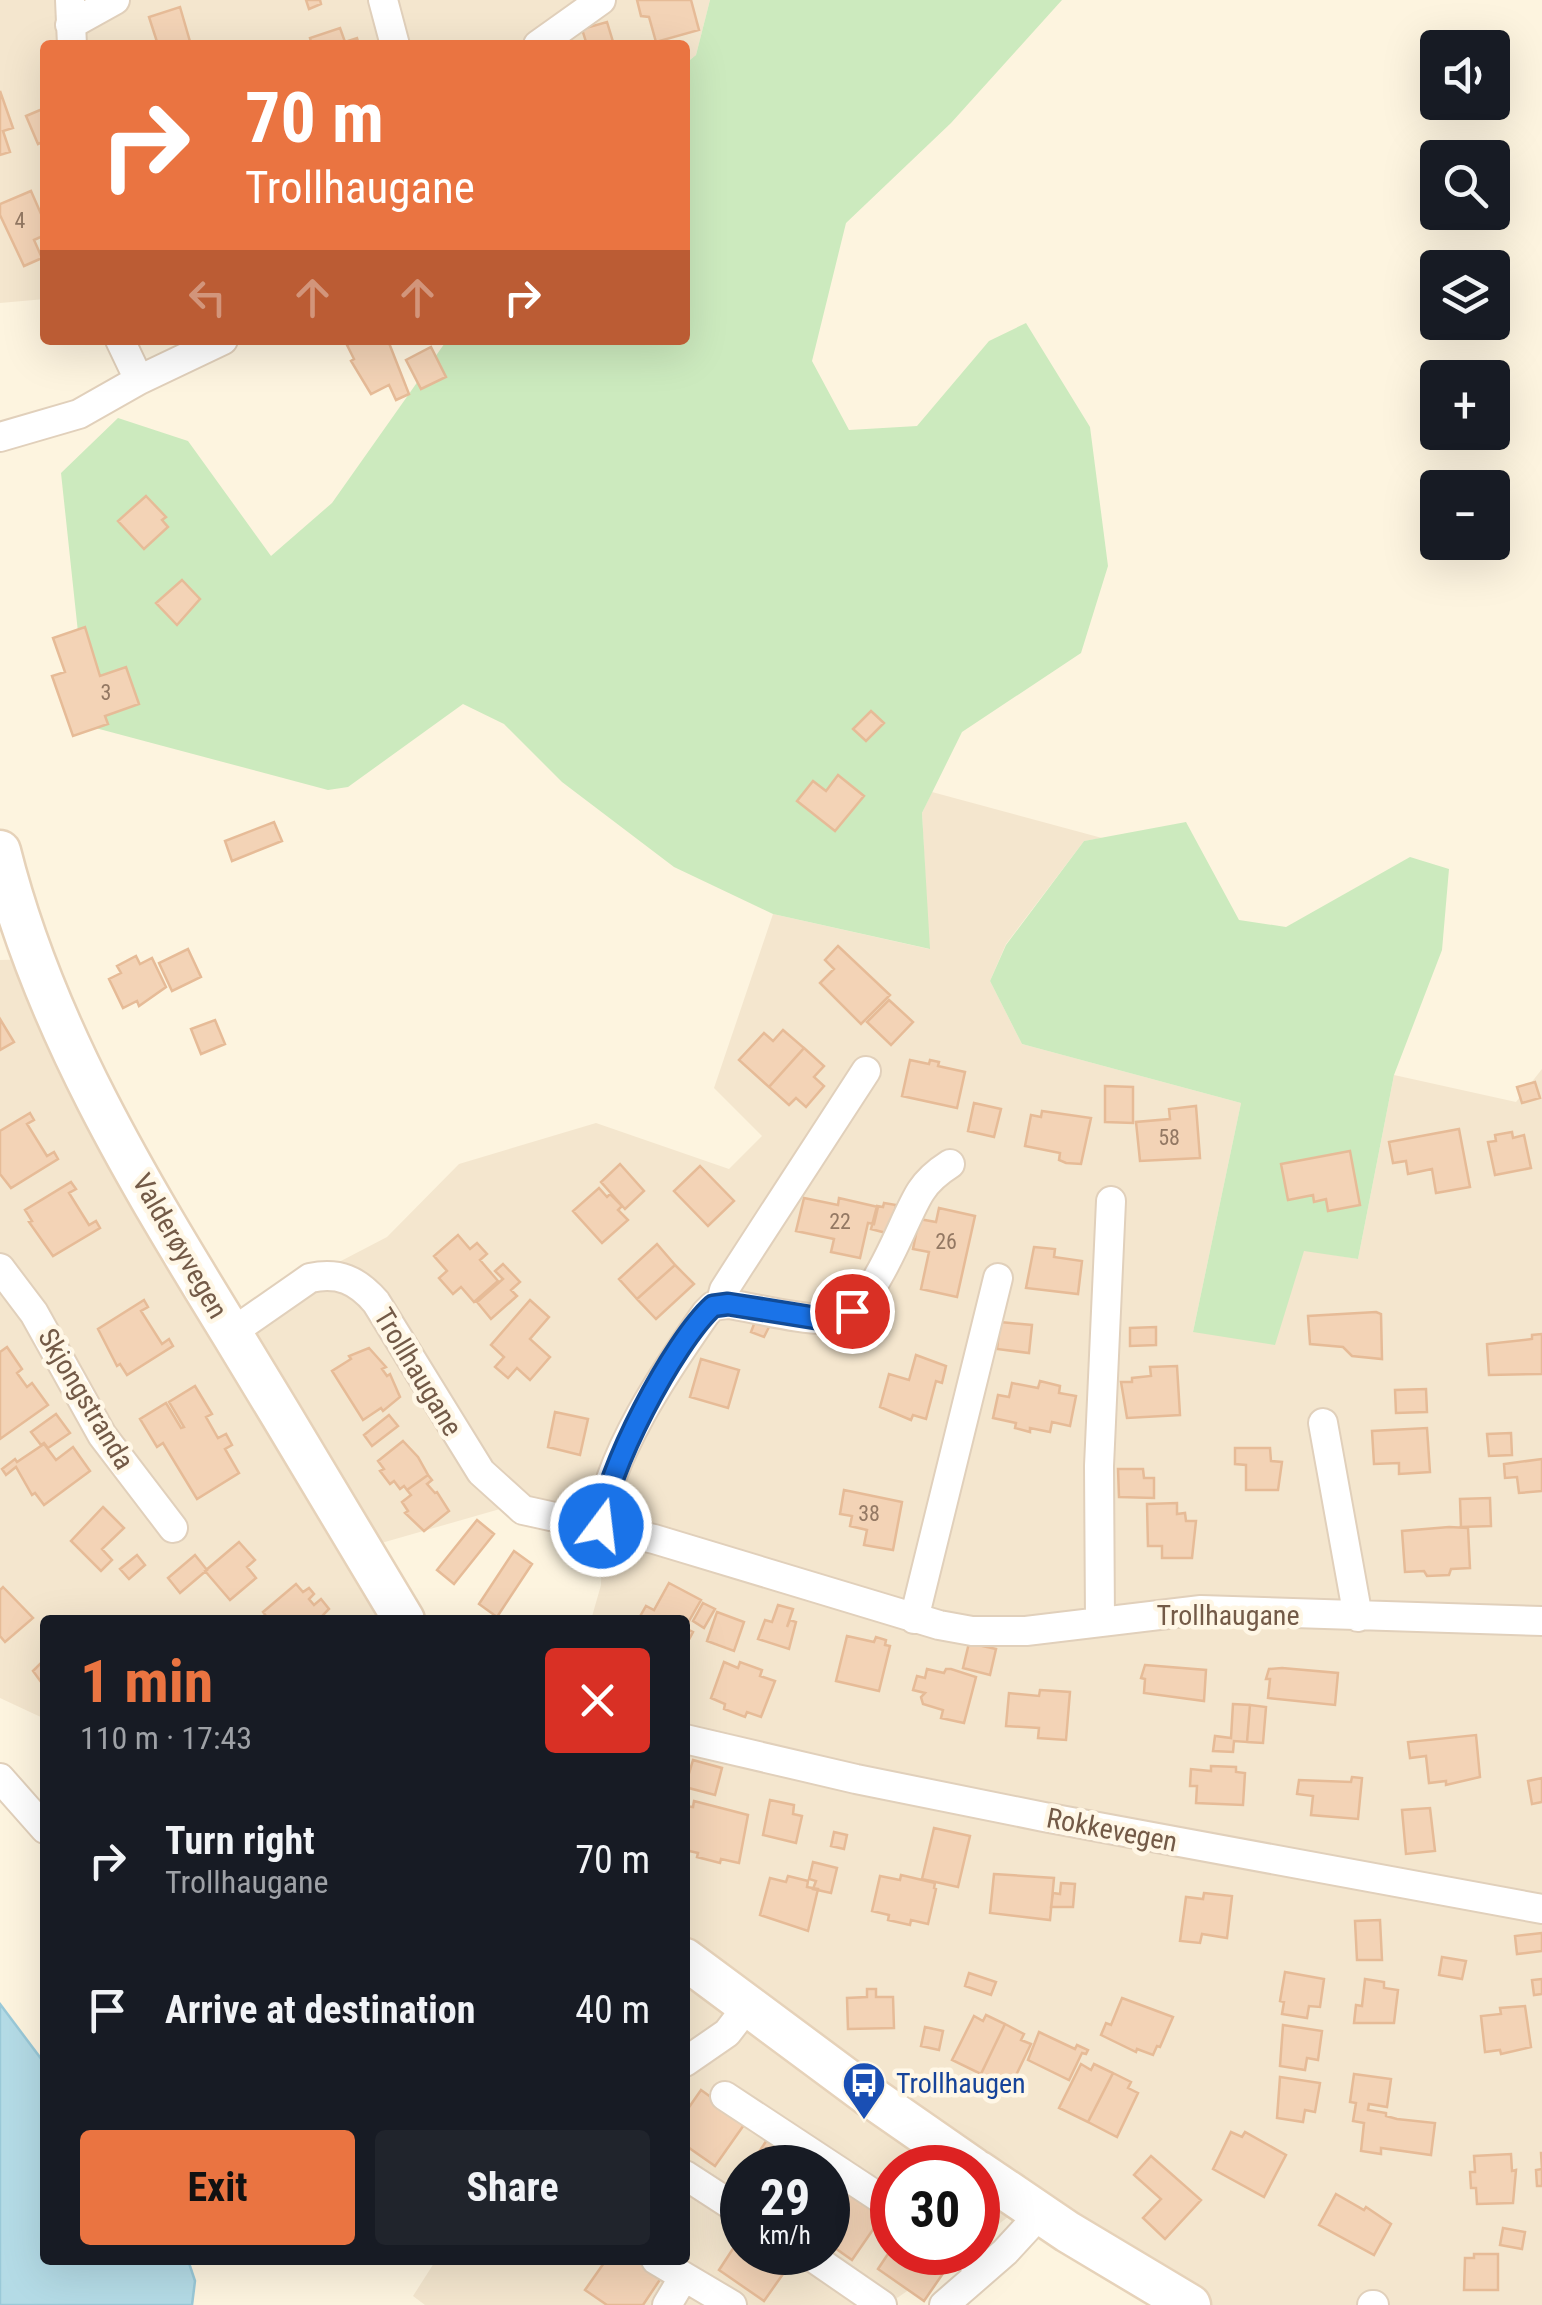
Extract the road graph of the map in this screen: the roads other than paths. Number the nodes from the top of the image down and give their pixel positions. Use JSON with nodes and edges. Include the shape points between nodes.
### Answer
{"nodes":[{"id":1,"x":114,"y":0,"type":"edge"},
{"id":2,"x":384,"y":0,"type":"edge"},
{"id":3,"x":601,"y":0,"type":"edge"},
{"id":4,"x":71,"y":23,"type":"edge"},
{"id":5,"x":395,"y":40,"type":"edge"},
{"id":6,"x":545,"y":40,"type":"edge"},
{"id":7,"x":122,"y":345,"type":"edge"},
{"id":8,"x":213,"y":345,"type":"edge"},
{"id":9,"x":139,"y":380,"type":"junction"},
{"id":10,"x":0,"y":437,"type":"edge"},
{"id":11,"x":0,"y":850,"type":"edge"},
{"id":12,"x":866,"y":1071,"type":"dead end"},
{"id":13,"x":950,"y":1164,"type":"dead end"},
{"id":14,"x":1111,"y":1201,"type":"dead end"},
{"id":15,"x":0,"y":1268,"type":"edge"},
{"id":16,"x":998,"y":1278,"type":"dead end"},
{"id":17,"x":720,"y":1305,"type":"junction"},
{"id":18,"x":231,"y":1333,"type":"junction"},
{"id":19,"x":1324,"y":1422,"type":"dead end"},
{"id":20,"x":601,"y":1526,"type":"junction"},
{"id":21,"x":173,"y":1528,"type":"dead end"},
{"id":22,"x":401,"y":1615,"type":"edge"},
{"id":23,"x":1358,"y":1617,"type":"junction"},
{"id":24,"x":914,"y":1618,"type":"junction"},
{"id":25,"x":1542,"y":1621,"type":"edge"},
{"id":26,"x":1100,"y":1622,"type":"junction"},
{"id":27,"x":690,"y":1741,"type":"edge"},
{"id":28,"x":0,"y":1778,"type":"edge"},
{"id":29,"x":40,"y":1823,"type":"edge"},
{"id":30,"x":1542,"y":1910,"type":"edge"},
{"id":31,"x":690,"y":1964,"type":"edge"},
{"id":32,"x":747,"y":2007,"type":"junction"},
{"id":33,"x":690,"y":2059,"type":"edge"},
{"id":34,"x":725,"y":2096,"type":"dead end"},
{"id":35,"x":941,"y":2145,"type":"edge"},
{"id":36,"x":690,"y":2178,"type":"edge"},
{"id":37,"x":1000,"y":2186,"type":"edge"},
{"id":38,"x":870,"y":2192,"type":"edge"},
{"id":39,"x":720,"y":2198,"type":"edge"},
{"id":40,"x":1040,"y":2214,"type":"junction"},
{"id":41,"x":1000,"y":2254,"type":"edge"},
{"id":42,"x":664,"y":2265,"type":"edge"},
{"id":43,"x":838,"y":2275,"type":"edge"},
{"id":44,"x":963,"y":2275,"type":"edge"},
{"id":45,"x":684,"y":2278,"type":"junction"},
{"id":46,"x":667,"y":2305,"type":"edge"},
{"id":47,"x":732,"y":2305,"type":"edge"},
{"id":48,"x":882,"y":2305,"type":"edge"},
{"id":49,"x":944,"y":2305,"type":"edge"},
{"id":50,"x":1190,"y":2305,"type":"edge"}],
"edges":[{"from":1,"to":4,"type":"street"},
{"from":2,"to":5,"type":"street"},
{"from":3,"to":6,"type":"street"},
{"from":7,"to":9,"type":"street"},
{"from":8,"to":9,"type":"street"},
{"from":9,"to":10,"type":"street","via":[[79,414]]},
{"from":11,"to":18,"type":"main road","name":"Valderøyvegen","via":[[30,952],[82,1075]]},
{"from":12,"to":17,"type":"street"},
{"from":13,"to":17,"type":"street","via":[[920,1192],[888,1260],[845,1315],[828,1320]]},
{"from":14,"to":26,"type":"street","via":[[1099,1466]]},
{"from":15,"to":21,"type":"street","name":"Skjongstranda","via":[[34,1313],[102,1435]]},
{"from":16,"to":24,"type":"street"},
{"from":17,"to":20,"type":"street","via":[[706,1313],[650,1400],[608,1492]]},
{"from":18,"to":20,"type":"street","name":"Trollhaugane","via":[[310,1278],[353,1281],[376,1302],[498,1491],[524,1510]]},
{"from":18,"to":22,"type":"main road","name":"Valderøyvegen"},
{"from":19,"to":23,"type":"street"},
{"from":20,"to":24,"type":"street","name":"Trollhaugane"},
{"from":23,"to":25,"type":"street","name":"Trollhaugane"},
{"from":23,"to":26,"type":"street","name":"Trollhaugane","via":[[1201,1610]]},
{"from":24,"to":26,"type":"street","name":"Trollhaugane","via":[[1000,1632]]},
{"from":27,"to":30,"type":"street","name":"Rokkevegen","via":[[1044,1817]]},
{"from":28,"to":29,"type":"street"},
{"from":31,"to":32,"type":"main road"},
{"from":32,"to":33,"type":"street","via":[[727,2033]]},
{"from":32,"to":35,"type":"main road"},
{"from":34,"to":38,"type":"street"},
{"from":36,"to":39,"type":"street"},
{"from":37,"to":40,"type":"main road"},
{"from":40,"to":41,"type":"street"},
{"from":40,"to":50,"type":"main road"},
{"from":42,"to":45,"type":"street"},
{"from":43,"to":48,"type":"street"},
{"from":44,"to":49,"type":"street"},
{"from":45,"to":46,"type":"street"},
{"from":45,"to":47,"type":"street"}]}
